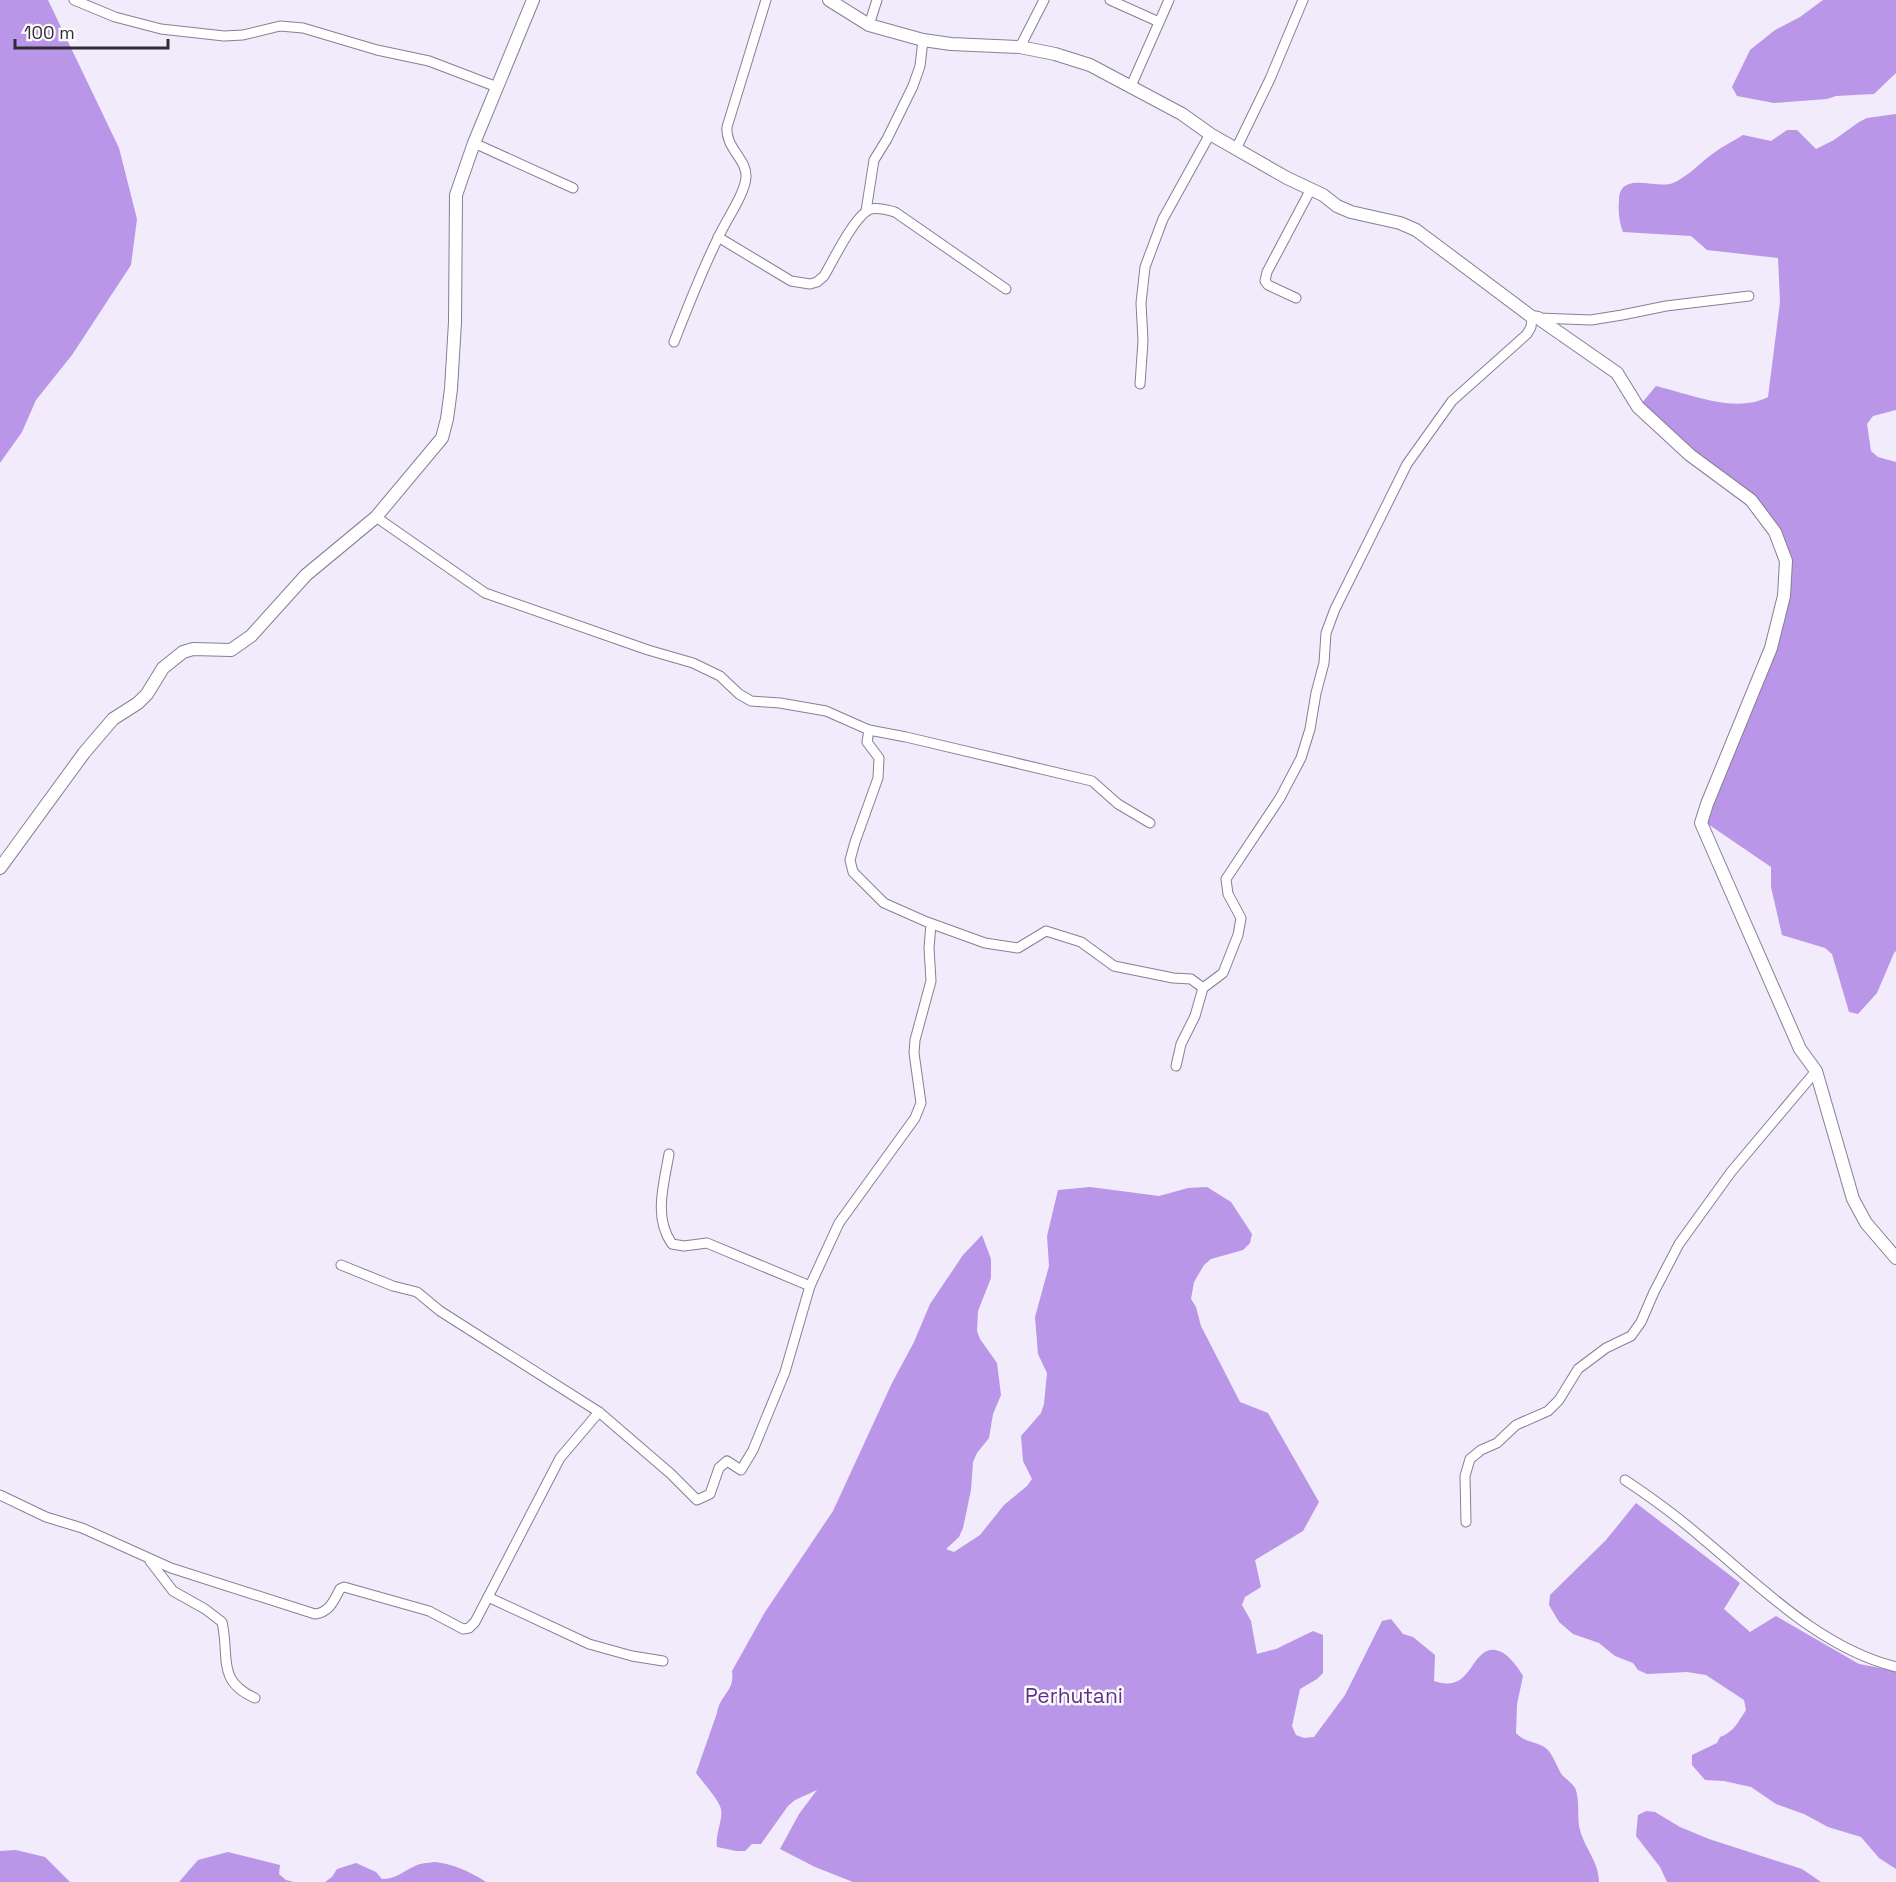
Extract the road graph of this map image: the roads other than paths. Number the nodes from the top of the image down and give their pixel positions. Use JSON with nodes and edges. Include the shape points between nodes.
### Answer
{"nodes":[{"id":1,"x":74,"y":0,"type":"edge"},
{"id":2,"x":533,"y":0,"type":"edge"},
{"id":3,"x":766,"y":0,"type":"edge"},
{"id":4,"x":829,"y":0,"type":"edge"},
{"id":5,"x":877,"y":0,"type":"edge"},
{"id":6,"x":1044,"y":0,"type":"edge"},
{"id":7,"x":1110,"y":0,"type":"edge"},
{"id":8,"x":1169,"y":0,"type":"edge"},
{"id":9,"x":1303,"y":0,"type":"edge"},
{"id":10,"x":1159,"y":22,"type":"junction"},
{"id":11,"x":869,"y":25,"type":"junction"},
{"id":12,"x":923,"y":40,"type":"junction"},
{"id":13,"x":1020,"y":47,"type":"junction"},
{"id":14,"x":1131,"y":86,"type":"junction"},
{"id":15,"x":497,"y":87,"type":"junction"},
{"id":16,"x":1210,"y":134,"type":"junction"},
{"id":17,"x":474,"y":143,"type":"junction"},
{"id":18,"x":1236,"y":149,"type":"junction"},
{"id":19,"x":573,"y":188,"type":"dead end"},
{"id":20,"x":1311,"y":189,"type":"junction"},
{"id":21,"x":866,"y":211,"type":"junction"},
{"id":22,"x":718,"y":237,"type":"junction"},
{"id":23,"x":1006,"y":289,"type":"dead end"},
{"id":24,"x":1749,"y":296,"type":"dead end"},
{"id":25,"x":1296,"y":298,"type":"dead end"},
{"id":26,"x":1535,"y":318,"type":"junction"},
{"id":27,"x":674,"y":342,"type":"dead end"},
{"id":28,"x":1140,"y":384,"type":"dead end"},
{"id":29,"x":376,"y":517,"type":"junction"},
{"id":30,"x":869,"y":730,"type":"junction"},
{"id":31,"x":1150,"y":823,"type":"dead end"},
{"id":32,"x":0,"y":868,"type":"edge"},
{"id":33,"x":931,"y":924,"type":"junction"},
{"id":34,"x":1203,"y":988,"type":"junction"},
{"id":35,"x":1176,"y":1066,"type":"dead end"},
{"id":36,"x":1816,"y":1071,"type":"junction"},
{"id":37,"x":669,"y":1154,"type":"dead end"},
{"id":38,"x":1896,"y":1258,"type":"edge"},
{"id":39,"x":341,"y":1264,"type":"dead end"},
{"id":40,"x":810,"y":1286,"type":"junction"},
{"id":41,"x":599,"y":1412,"type":"junction"},
{"id":42,"x":1625,"y":1480,"type":"dead end"},
{"id":43,"x":0,"y":1495,"type":"edge"},
{"id":44,"x":1466,"y":1522,"type":"dead end"},
{"id":45,"x":149,"y":1560,"type":"junction"},
{"id":46,"x":488,"y":1597,"type":"junction"},
{"id":47,"x":663,"y":1661,"type":"dead end"},
{"id":48,"x":1896,"y":1667,"type":"edge"},
{"id":49,"x":255,"y":1698,"type":"dead end"}],
"edges":[{"from":1,"to":15,"type":"street","via":[[115,17],[171,30],[224,36],[280,26],[303,28],[429,62]]},
{"from":2,"to":15,"type":"street"},
{"from":3,"to":22,"type":"street","via":[[727,127],[729,144],[745,172],[744,185]]},
{"from":4,"to":11,"type":"street"},
{"from":5,"to":11,"type":"street"},
{"from":6,"to":13,"type":"street"},
{"from":7,"to":10,"type":"street"},
{"from":8,"to":10,"type":"street"},
{"from":9,"to":18,"type":"street"},
{"from":10,"to":14,"type":"street"},
{"from":11,"to":12,"type":"street"},
{"from":12,"to":13,"type":"street"},
{"from":12,"to":21,"type":"street","via":[[913,86],[874,160]]},
{"from":13,"to":14,"type":"street","via":[[1090,65]]},
{"from":14,"to":16,"type":"street"},
{"from":15,"to":17,"type":"street"},
{"from":16,"to":18,"type":"street"},
{"from":16,"to":28,"type":"street","via":[[1164,219],[1145,267]]},
{"from":17,"to":19,"type":"street"},
{"from":17,"to":29,"type":"street","via":[[455,202],[455,322],[447,419],[442,438]]},
{"from":18,"to":20,"type":"street"},
{"from":20,"to":25,"type":"street","via":[[1265,281]]},
{"from":20,"to":26,"type":"street","via":[[1344,210],[1416,230]]},
{"from":21,"to":22,"type":"street","via":[[824,276],[810,284],[791,281]]},
{"from":21,"to":23,"type":"street","via":[[873,208],[895,212]]},
{"from":22,"to":27,"type":"street"},
{"from":24,"to":26,"type":"street","via":[[1591,320]]},
{"from":26,"to":34,"type":"street","via":[[1527,334],[1452,401],[1407,464],[1378,518],[1326,633],[1324,663],[1301,758],[1280,798],[1226,879],[1228,894],[1241,918],[1238,934],[1223,973]]},
{"from":26,"to":36,"type":"street","via":[[1617,374],[1638,407],[1690,455],[1751,500],[1775,532],[1786,561],[1784,596],[1771,648],[1701,823],[1800,1049]]},
{"from":29,"to":30,"type":"street","via":[[485,593],[693,663],[720,676],[752,701],[826,711]]},
{"from":29,"to":32,"type":"street","via":[[306,576],[238,646],[220,651],[193,649],[172,659],[147,694],[113,719],[84,753]]},
{"from":30,"to":31,"type":"street","via":[[1092,781],[1118,804]]},
{"from":30,"to":33,"type":"street","via":[[867,742],[879,758],[878,778],[850,860],[853,872],[884,903]]},
{"from":33,"to":34,"type":"street","via":[[985,943],[1018,948],[1046,931],[1081,942],[1114,966],[1191,979]]},
{"from":33,"to":40,"type":"street","via":[[931,981],[914,1053],[921,1103],[915,1118],[839,1223]]},
{"from":34,"to":35,"type":"street","via":[[1195,1016],[1180,1044]]},
{"from":36,"to":38,"type":"street","via":[[1853,1199],[1866,1223]]},
{"from":36,"to":44,"type":"street","via":[[1731,1172],[1679,1244],[1631,1336],[1578,1369],[1548,1411],[1516,1425],[1497,1443],[1470,1459],[1465,1476]]},
{"from":37,"to":40,"type":"street","via":[[661,1200],[665,1234],[672,1244],[707,1243]]},
{"from":39,"to":41,"type":"street","via":[[417,1292],[440,1311]]},
{"from":40,"to":41,"type":"street","via":[[785,1372],[753,1450],[741,1470],[727,1461],[719,1468],[710,1494],[697,1500]]},
{"from":41,"to":46,"type":"street","via":[[560,1458]]},
{"from":42,"to":48,"type":"street","via":[[1662,1505],[1791,1612],[1844,1646]]},
{"from":43,"to":45,"type":"street"},
{"from":45,"to":46,"type":"street","via":[[315,1614],[326,1610],[344,1587],[429,1611],[463,1629],[475,1622]]},
{"from":45,"to":49,"type":"street","via":[[173,1591],[222,1622],[230,1679],[240,1691]]},
{"from":46,"to":47,"type":"street","via":[[589,1644]]}]}
